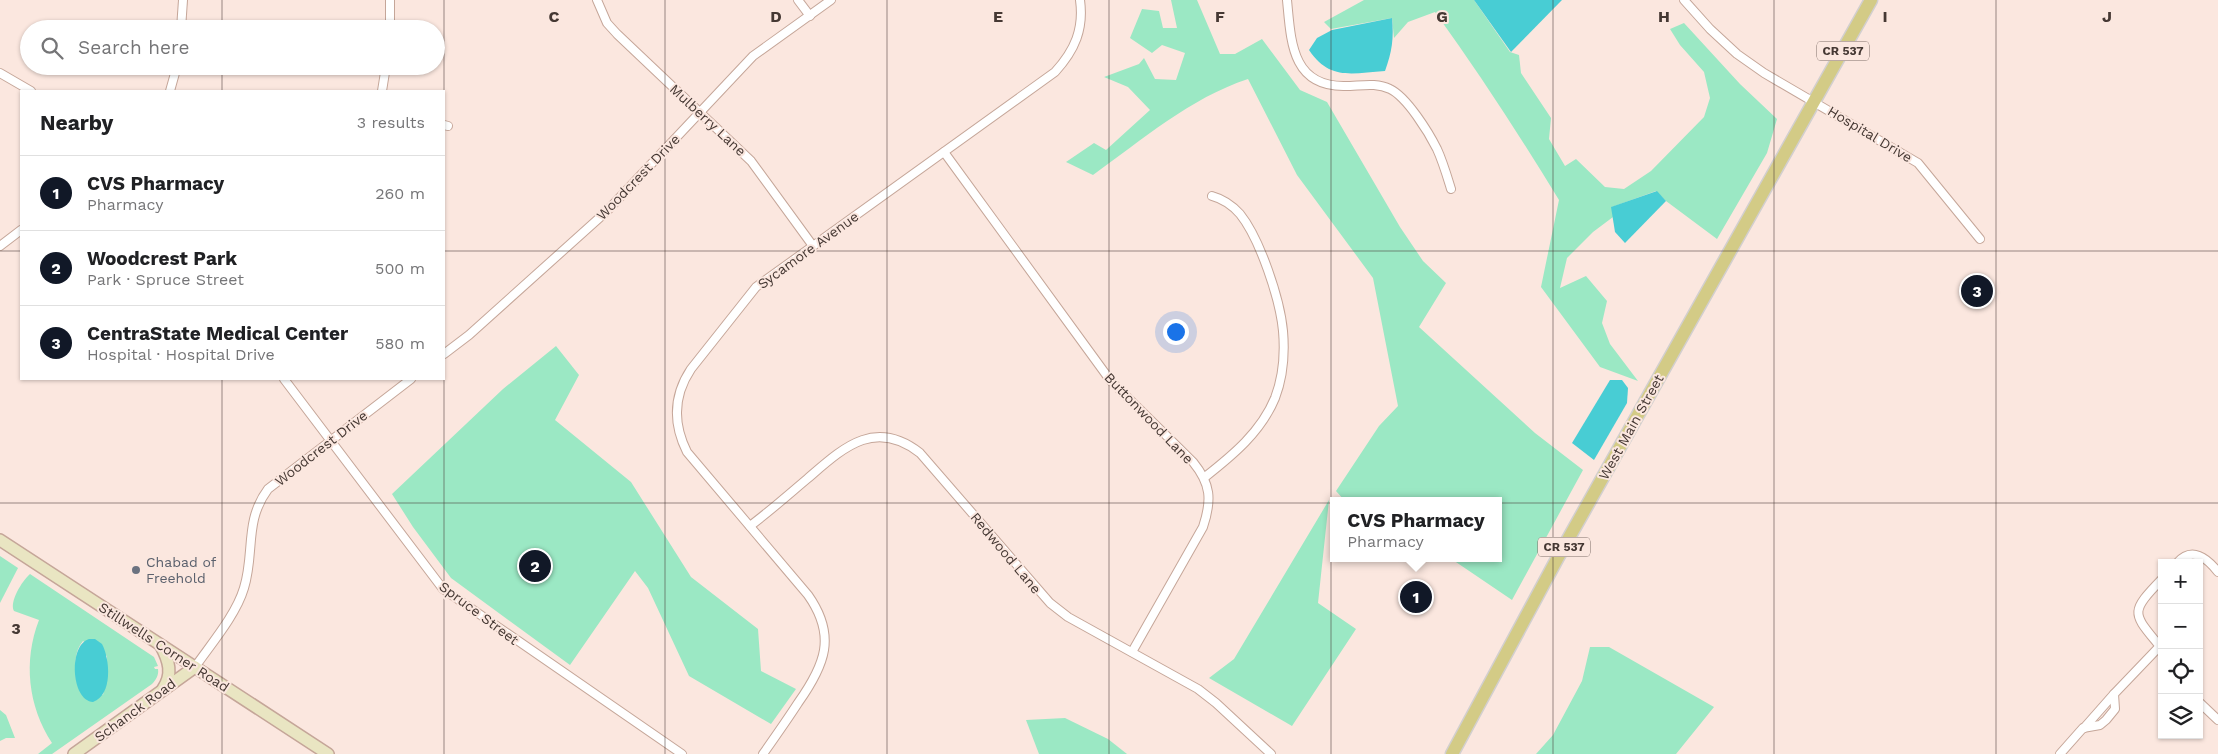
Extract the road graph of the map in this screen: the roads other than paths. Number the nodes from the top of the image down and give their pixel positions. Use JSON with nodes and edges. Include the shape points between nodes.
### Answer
{"nodes":[{"id":1,"x":183,"y":0,"type":"edge"},
{"id":2,"x":390,"y":0,"type":"edge"},
{"id":3,"x":597,"y":0,"type":"edge"},
{"id":4,"x":798,"y":0,"type":"edge"},
{"id":5,"x":831,"y":0,"type":"edge"},
{"id":6,"x":1080,"y":0,"type":"edge"},
{"id":7,"x":1287,"y":0,"type":"edge"},
{"id":8,"x":1684,"y":0,"type":"edge"},
{"id":9,"x":1871,"y":0,"type":"edge"},
{"id":10,"x":810,"y":16,"type":"junction"},
{"id":11,"x":182,"y":20,"type":"edge"},
{"id":12,"x":390,"y":20,"type":"edge"},
{"id":13,"x":0,"y":73,"type":"edge"},
{"id":14,"x":174,"y":75,"type":"edge"},
{"id":15,"x":385,"y":75,"type":"edge"},
{"id":16,"x":29,"y":90,"type":"edge"},
{"id":17,"x":170,"y":90,"type":"edge"},
{"id":18,"x":382,"y":90,"type":"edge"},
{"id":19,"x":1814,"y":102,"type":"junction"},
{"id":20,"x":700,"y":112,"type":"junction"},
{"id":21,"x":944,"y":152,"type":"junction"},
{"id":22,"x":1451,"y":189,"type":"dead end"},
{"id":23,"x":1212,"y":196,"type":"dead end"},
{"id":24,"x":20,"y":231,"type":"edge"},
{"id":25,"x":1980,"y":239,"type":"dead end"},
{"id":26,"x":0,"y":246,"type":"edge"},
{"id":27,"x":812,"y":246,"type":"junction"},
{"id":28,"x":445,"y":353,"type":"edge"},
{"id":29,"x":285,"y":380,"type":"edge"},
{"id":30,"x":411,"y":380,"type":"edge"},
{"id":31,"x":330,"y":440,"type":"junction"},
{"id":32,"x":1205,"y":477,"type":"junction"},
{"id":33,"x":750,"y":526,"type":"junction"},
{"id":34,"x":0,"y":540,"type":"edge"},
{"id":35,"x":2182,"y":559,"type":"edge"},
{"id":36,"x":2218,"y":572,"type":"edge"},
{"id":37,"x":2158,"y":583,"type":"edge"},
{"id":38,"x":2158,"y":644,"type":"edge"},
{"id":39,"x":161,"y":646,"type":"junction"},
{"id":40,"x":2160,"y":649,"type":"edge"},
{"id":41,"x":1132,"y":652,"type":"junction"},
{"id":42,"x":195,"y":666,"type":"junction"},
{"id":43,"x":161,"y":691,"type":"junction"},
{"id":44,"x":2114,"y":694,"type":"junction"},
{"id":45,"x":2203,"y":706,"type":"edge"},
{"id":46,"x":2218,"y":720,"type":"edge"},
{"id":47,"x":2083,"y":728,"type":"junction"},
{"id":48,"x":74,"y":754,"type":"edge"},
{"id":49,"x":328,"y":754,"type":"edge"},
{"id":50,"x":682,"y":754,"type":"edge"},
{"id":51,"x":763,"y":754,"type":"edge"},
{"id":52,"x":1271,"y":754,"type":"edge"},
{"id":53,"x":1452,"y":754,"type":"edge"},
{"id":54,"x":2060,"y":754,"type":"edge"}],
"edges":[{"from":1,"to":11,"type":"street"},
{"from":2,"to":12,"type":"street"},
{"from":3,"to":20,"type":"street","name":"Mulberry Lane","via":[[607,23],[617,34]]},
{"from":4,"to":10,"type":"street"},
{"from":5,"to":10,"type":"street","name":"Woodcrest Drive"},
{"from":6,"to":21,"type":"street","name":"Sycamore Avenue","via":[[1079,35],[1066,60],[1055,72]]},
{"from":7,"to":22,"type":"street","via":[[1294,51],[1303,69],[1331,85],[1379,85],[1401,97],[1436,148]]},
{"from":8,"to":19,"type":"street","name":"Hospital Drive","via":[[1737,54]]},
{"from":9,"to":19,"type":"main road","number":"CR 537"},
{"from":10,"to":20,"type":"street","name":"Woodcrest Drive","via":[[754,56]]},
{"from":13,"to":16,"type":"street"},
{"from":14,"to":17,"type":"street"},
{"from":15,"to":18,"type":"street"},
{"from":19,"to":25,"type":"street","name":"Hospital Drive","via":[[1918,163]]},
{"from":19,"to":53,"type":"main road","name":"West Main Street","number":"CR 537","via":[[1557,559]]},
{"from":20,"to":27,"type":"street","name":"Mulberry Lane","via":[[751,161]]},
{"from":20,"to":28,"type":"street","name":"Woodcrest Drive","via":[[607,211]]},
{"from":21,"to":27,"type":"street","name":"Sycamore Avenue"},
{"from":21,"to":32,"type":"street","name":"Buttonwood Lane","via":[[1110,380]]},
{"from":23,"to":32,"type":"street","via":[[1239,212],[1256,244],[1281,315],[1284,353],[1277,391],[1260,425],[1239,449]]},
{"from":24,"to":26,"type":"street"},
{"from":27,"to":33,"type":"street","name":"Sycamore Avenue","via":[[751,292],[691,369],[679,393],[676,420],[681,439],[688,452]]},
{"from":29,"to":31,"type":"street","name":"Spruce Street"},
{"from":30,"to":31,"type":"street","name":"Woodcrest Drive"},
{"from":31,"to":42,"type":"street","name":"Woodcrest Drive","via":[[276,481],[263,496],[252,524],[241,598]]},
{"from":31,"to":50,"type":"street","name":"Spruce Street","via":[[443,589]]},
{"from":32,"to":41,"type":"street","via":[[1208,497],[1203,527]]},
{"from":33,"to":41,"type":"street","name":"Redwood Lane","via":[[848,445],[875,437],[896,439],[920,453],[1050,604]]},
{"from":33,"to":51,"type":"street","name":"Sycamore Avenue","via":[[815,605],[825,638],[823,658],[815,679]]},
{"from":34,"to":39,"type":"street","name":"Stillwells Corner Road"},
{"from":35,"to":36,"type":"street","via":[[2187,555],[2200,555]]},
{"from":37,"to":38,"type":"street","via":[[2141,602],[2138,612],[2140,623]]},
{"from":39,"to":42,"type":"street","name":"Stillwells Corner Road"},
{"from":39,"to":43,"type":"street","via":[[169,670],[168,681]]},
{"from":40,"to":44,"type":"street"},
{"from":41,"to":52,"type":"street","name":"Redwood Lane","via":[[1198,689]]},
{"from":42,"to":43,"type":"street","name":"Schanck Road"},
{"from":42,"to":49,"type":"street","name":"Stillwells Corner Road"},
{"from":43,"to":48,"type":"street","name":"Schanck Road"},
{"from":44,"to":47,"type":"street"},
{"from":44,"to":47,"type":"street","via":[[2115,709],[2106,720]]},
{"from":45,"to":46,"type":"street"},
{"from":47,"to":54,"type":"street"}]}
